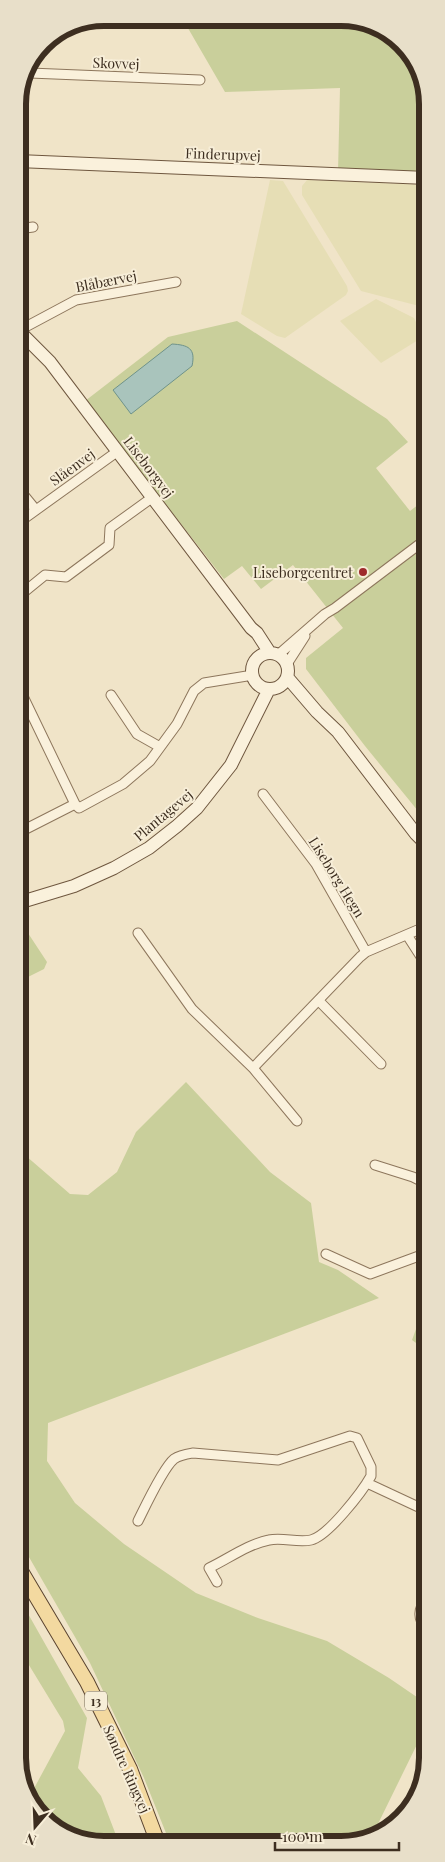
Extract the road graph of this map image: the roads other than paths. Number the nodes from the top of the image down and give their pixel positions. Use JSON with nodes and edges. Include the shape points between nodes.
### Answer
{"nodes":[{"id":1,"x":33,"y":73,"type":"edge"},
{"id":2,"x":200,"y":80,"type":"dead end"},
{"id":3,"x":26,"y":160,"type":"edge"},
{"id":4,"x":419,"y":178,"type":"edge"},
{"id":5,"x":26,"y":227,"type":"edge"},
{"id":6,"x":33,"y":227,"type":"dead end"},
{"id":7,"x":176,"y":282,"type":"dead end"},
{"id":8,"x":26,"y":326,"type":"edge"},
{"id":9,"x":26,"y":338,"type":"edge"},
{"id":10,"x":118,"y":451,"type":"junction"},
{"id":11,"x":153,"y":497,"type":"junction"},
{"id":12,"x":26,"y":498,"type":"edge"},
{"id":13,"x":36,"y":510,"type":"junction"},
{"id":14,"x":26,"y":517,"type":"edge"},
{"id":15,"x":419,"y":544,"type":"edge"},
{"id":16,"x":26,"y":590,"type":"edge"},
{"id":17,"x":271,"y":671,"type":"junction"},
{"id":18,"x":111,"y":695,"type":"dead end"},
{"id":19,"x":26,"y":702,"type":"edge"},
{"id":20,"x":160,"y":747,"type":"junction"},
{"id":21,"x":263,"y":794,"type":"dead end"},
{"id":22,"x":75,"y":804,"type":"junction"},
{"id":23,"x":26,"y":830,"type":"edge"},
{"id":24,"x":419,"y":837,"type":"edge"},
{"id":25,"x":26,"y":901,"type":"edge"},
{"id":26,"x":419,"y":930,"type":"edge"},
{"id":27,"x":138,"y":933,"type":"dead end"},
{"id":28,"x":407,"y":935,"type":"junction"},
{"id":29,"x":366,"y":952,"type":"junction"},
{"id":30,"x":419,"y":954,"type":"edge"},
{"id":31,"x":319,"y":1001,"type":"junction"},
{"id":32,"x":381,"y":1064,"type":"dead end"},
{"id":33,"x":253,"y":1068,"type":"junction"},
{"id":34,"x":297,"y":1121,"type":"dead end"},
{"id":35,"x":375,"y":1165,"type":"dead end"},
{"id":36,"x":419,"y":1180,"type":"edge"},
{"id":37,"x":326,"y":1254,"type":"dead end"},
{"id":38,"x":419,"y":1256,"type":"edge"},
{"id":39,"x":367,"y":1483,"type":"junction"},
{"id":40,"x":419,"y":1506,"type":"edge"},
{"id":41,"x":138,"y":1521,"type":"dead end"},
{"id":42,"x":26,"y":1580,"type":"edge"},
{"id":43,"x":217,"y":1582,"type":"dead end"},
{"id":44,"x":155,"y":1836,"type":"edge"}],
"edges":[{"from":1,"to":2,"type":"street","name":"Skovvej"},
{"from":3,"to":4,"type":"street","name":"Finderupvej"},
{"from":5,"to":6,"type":"street"},
{"from":7,"to":8,"type":"street","name":"Blåbærvej","via":[[76,300]]},
{"from":9,"to":10,"type":"street","name":"Liseborgvej","via":[[50,362]]},
{"from":10,"to":11,"type":"street","name":"Liseborgvej"},
{"from":10,"to":13,"type":"street","name":"Slåenvej"},
{"from":11,"to":16,"type":"street","via":[[110,528],[109,545],[66,577],[45,575]]},
{"from":11,"to":17,"type":"street","name":"Liseborgvej","via":[[257,632]]},
{"from":12,"to":13,"type":"street"},
{"from":13,"to":14,"type":"street","name":"Slåenvej"},
{"from":15,"to":17,"type":"street","via":[[325,614]]},
{"from":17,"to":20,"type":"street","via":[[204,683],[194,691],[177,724]]},
{"from":17,"to":24,"type":"street","name":"Liseborgvej","via":[[338,732]]},
{"from":17,"to":25,"type":"street","name":"Plantagevej","via":[[245,739],[231,765],[198,808],[149,848],[114,868],[74,886]]},
{"from":18,"to":20,"type":"street","via":[[137,734]]},
{"from":19,"to":22,"type":"street"},
{"from":20,"to":22,"type":"street","via":[[150,761],[123,784],[80,808]]},
{"from":21,"to":29,"type":"street","name":"Liseborg Hegn","via":[[316,864]]},
{"from":22,"to":23,"type":"street"},
{"from":26,"to":28,"type":"street"},
{"from":27,"to":33,"type":"street","via":[[192,1010]]},
{"from":28,"to":29,"type":"street"},
{"from":28,"to":30,"type":"street"},
{"from":29,"to":31,"type":"street"},
{"from":31,"to":32,"type":"street"},
{"from":31,"to":33,"type":"street"},
{"from":33,"to":34,"type":"street"},
{"from":35,"to":36,"type":"street"},
{"from":37,"to":38,"type":"street","via":[[370,1274]]},
{"from":39,"to":40,"type":"street"},
{"from":39,"to":41,"type":"street","via":[[371,1467],[357,1438],[350,1436],[278,1460],[193,1453],[175,1458],[166,1469]]},
{"from":39,"to":43,"type":"street","via":[[320,1537],[259,1543],[209,1568]]},
{"from":42,"to":44,"type":"main road","name":"Søndre Ringvej","number":"13","via":[[86,1682],[130,1769]]}]}
